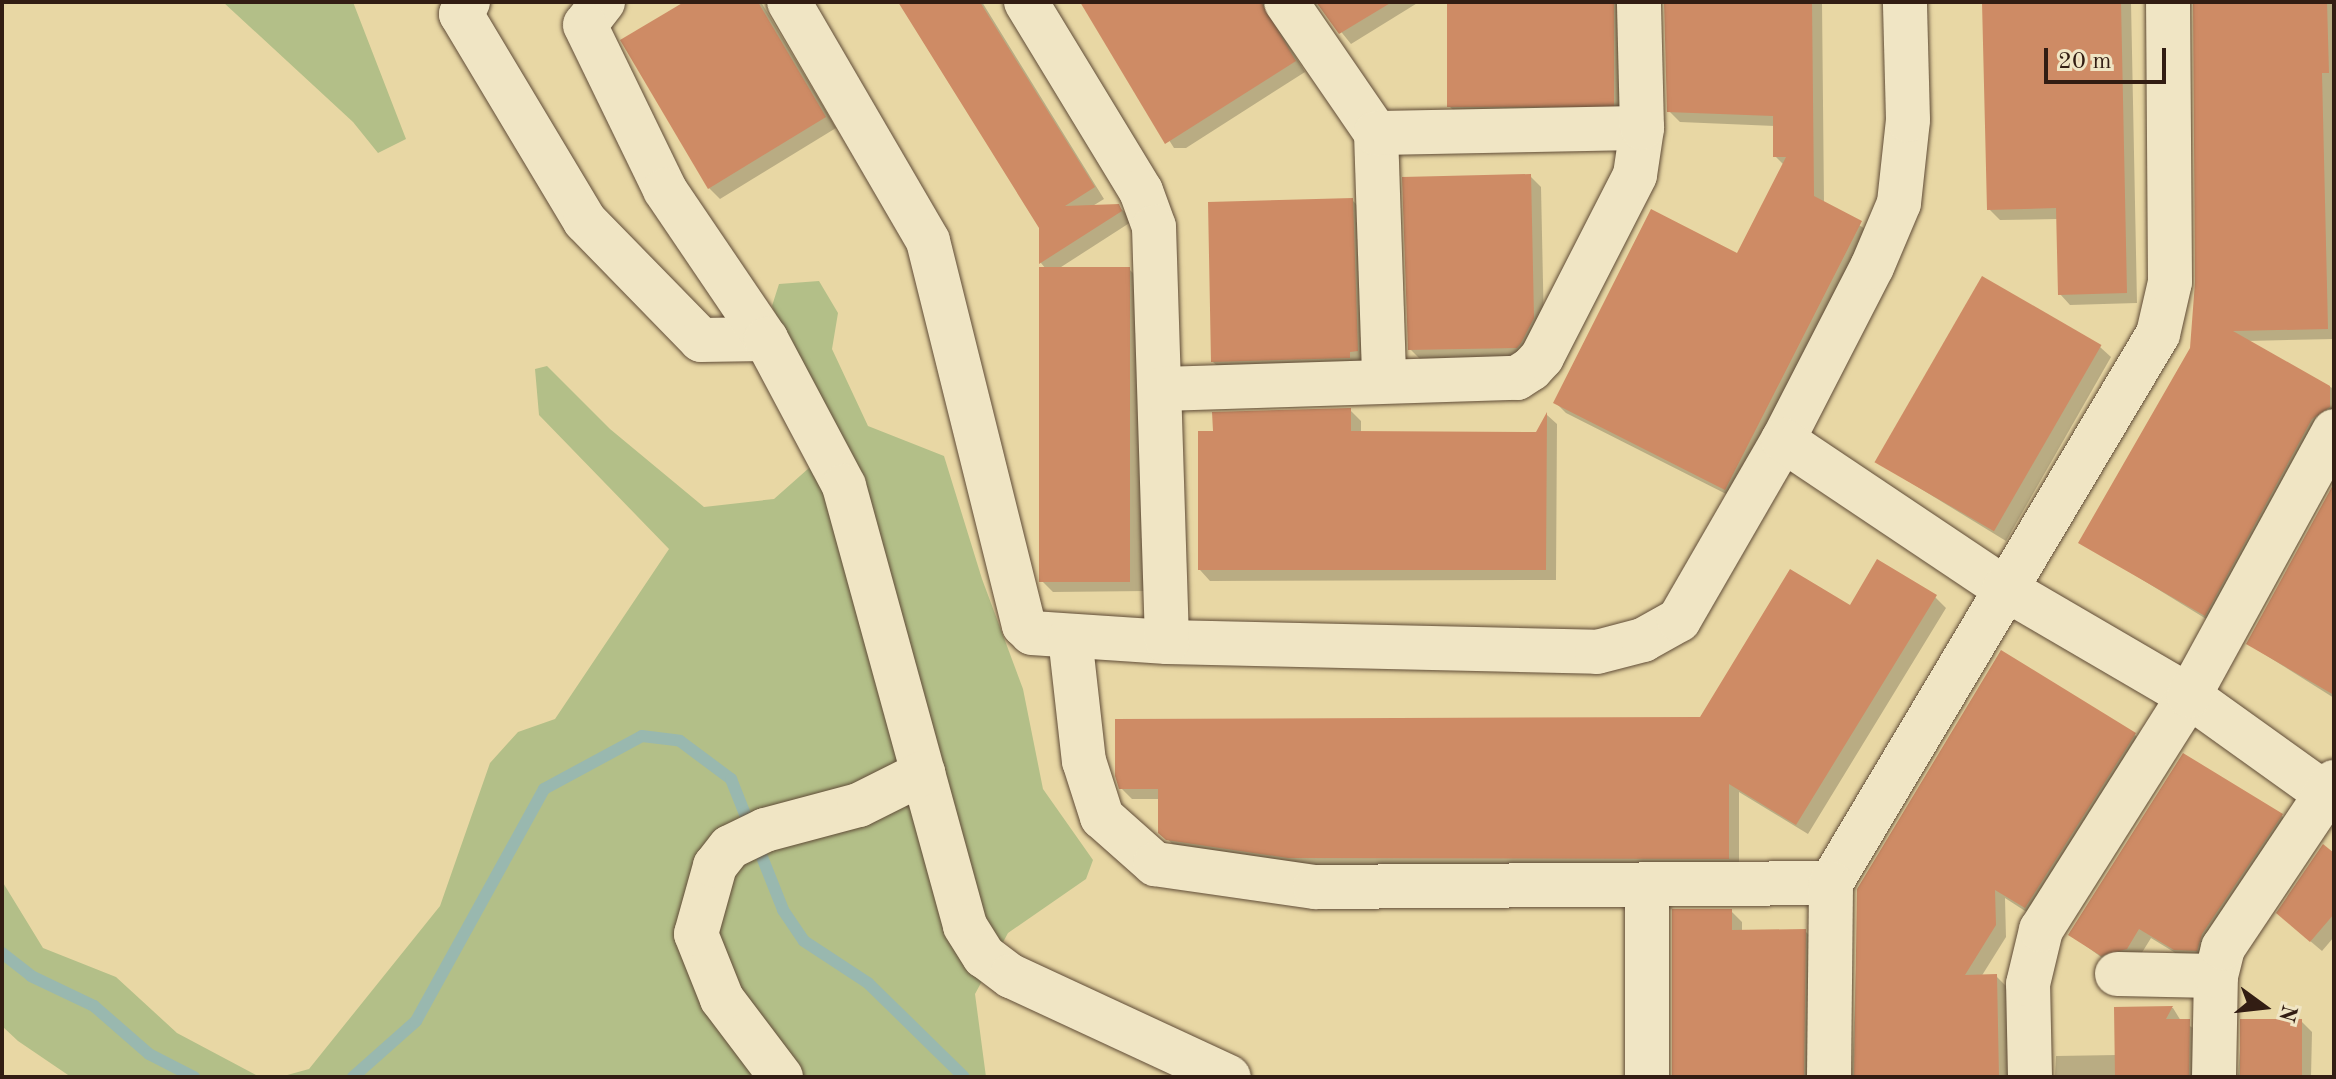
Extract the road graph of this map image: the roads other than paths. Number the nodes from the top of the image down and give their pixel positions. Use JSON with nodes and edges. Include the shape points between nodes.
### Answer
{"nodes":[{"id":1,"x":468,"y":2,"type":"edge"},
{"id":2,"x":602,"y":2,"type":"edge"},
{"id":3,"x":789,"y":2,"type":"edge"},
{"id":4,"x":1026,"y":2,"type":"edge"},
{"id":5,"x":1286,"y":2,"type":"edge"},
{"id":6,"x":1639,"y":2,"type":"edge"},
{"id":7,"x":1905,"y":2,"type":"edge"},
{"id":8,"x":2168,"y":2,"type":"edge"},
{"id":9,"x":1642,"y":128,"type":"junction"},
{"id":10,"x":1376,"y":133,"type":"junction"},
{"id":11,"x":766,"y":339,"type":"junction"},
{"id":12,"x":1384,"y":380,"type":"junction"},
{"id":13,"x":1162,"y":389,"type":"junction"},
{"id":14,"x":2334,"y":431,"type":"edge"},
{"id":15,"x":1783,"y":440,"type":"junction"},
{"id":16,"x":2004,"y":588,"type":"junction"},
{"id":17,"x":1070,"y":637,"type":"junction"},
{"id":18,"x":1167,"y":642,"type":"junction"},
{"id":19,"x":2189,"y":696,"type":"junction"},
{"id":20,"x":923,"y":773,"type":"junction"},
{"id":21,"x":2332,"y":791,"type":"edge"},
{"id":22,"x":1831,"y":883,"type":"junction"},
{"id":23,"x":1647,"y":886,"type":"junction"},
{"id":24,"x":2117,"y":974,"type":"dead end"},
{"id":25,"x":2216,"y":976,"type":"junction"},
{"id":26,"x":781,"y":1077,"type":"edge"},
{"id":27,"x":1229,"y":1077,"type":"edge"},
{"id":28,"x":1647,"y":1077,"type":"edge"},
{"id":29,"x":1829,"y":1077,"type":"edge"},
{"id":30,"x":2030,"y":1077,"type":"edge"},
{"id":31,"x":2214,"y":1077,"type":"edge"}],
"edges":[{"from":1,"to":11,"type":"street","via":[[461,14],[585,221],[701,340]]},
{"from":2,"to":11,"type":"street","via":[[585,25],[665,190]]},
{"from":3,"to":17,"type":"street","via":[[928,241],[1024,625],[1032,633]]},
{"from":4,"to":13,"type":"street","via":[[1141,191],[1154,227]]},
{"from":5,"to":10,"type":"street"},
{"from":6,"to":9,"type":"street"},
{"from":7,"to":15,"type":"street","via":[[1908,120],[1899,203]]},
{"from":8,"to":16,"type":"street","via":[[2166,313]]},
{"from":9,"to":10,"type":"street"},
{"from":9,"to":12,"type":"street","via":[[1635,175],[1621,208],[1531,369],[1517,378]]},
{"from":10,"to":12,"type":"street"},
{"from":11,"to":20,"type":"street","via":[[844,486]]},
{"from":12,"to":13,"type":"street"},
{"from":13,"to":18,"type":"street"},
{"from":14,"to":19,"type":"street"},
{"from":15,"to":16,"type":"street"},
{"from":15,"to":18,"type":"street","via":[[1679,620],[1643,640],[1597,652]]},
{"from":16,"to":19,"type":"street"},
{"from":16,"to":22,"type":"street"},
{"from":17,"to":18,"type":"street"},
{"from":17,"to":23,"type":"street","via":[[1084,761],[1102,817],[1155,864],[1315,887]]},
{"from":19,"to":21,"type":"street"},
{"from":19,"to":30,"type":"street","via":[[2033,949]]},
{"from":20,"to":26,"type":"street","via":[[859,805],[747,839],[715,866],[696,934],[722,999]]},
{"from":20,"to":27,"type":"street","via":[[965,926],[984,956],[1011,976]]},
{"from":21,"to":25,"type":"street","via":[[2223,948]]},
{"from":22,"to":23,"type":"street"},
{"from":22,"to":29,"type":"street"},
{"from":23,"to":28,"type":"street"},
{"from":24,"to":25,"type":"street"},
{"from":25,"to":31,"type":"street"}]}
